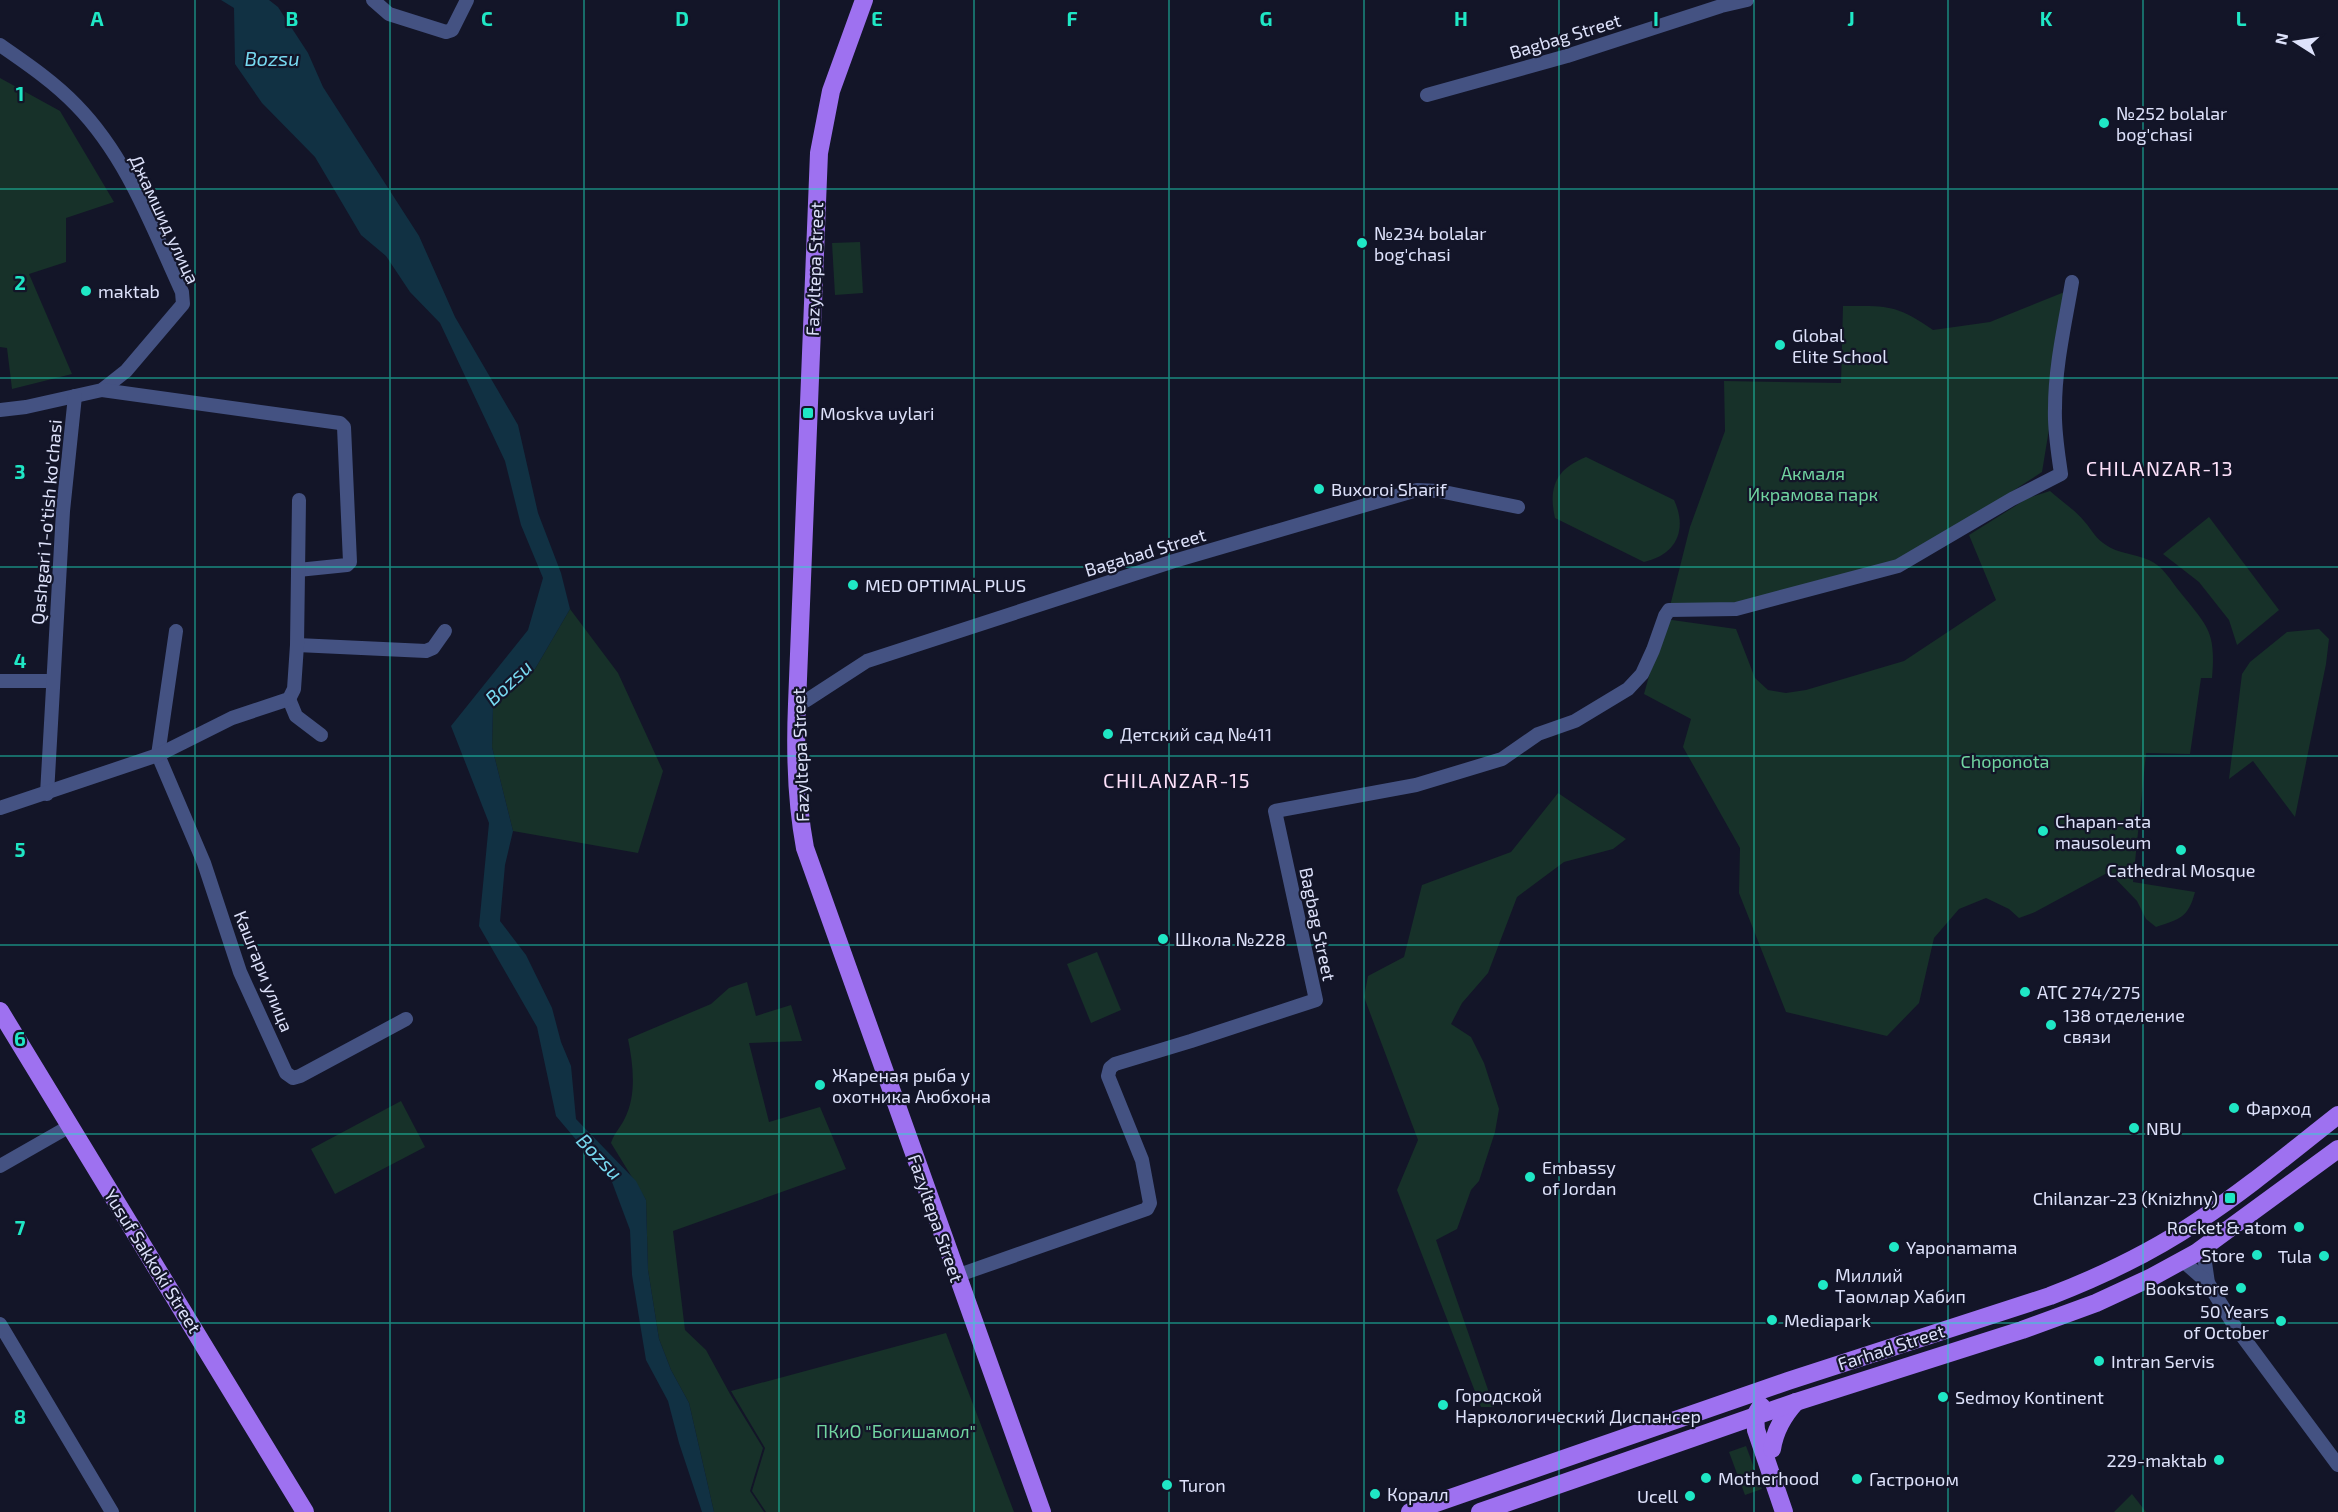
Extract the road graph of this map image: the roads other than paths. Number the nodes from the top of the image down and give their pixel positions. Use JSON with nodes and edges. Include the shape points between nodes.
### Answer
{"nodes":[{"id":1,"x":373,"y":0,"type":"edge"},
{"id":2,"x":467,"y":0,"type":"edge"},
{"id":3,"x":852,"y":0,"type":"edge"},
{"id":4,"x":864,"y":0,"type":"edge"},
{"id":5,"x":1747,"y":0,"type":"edge"},
{"id":6,"x":0,"y":45,"type":"edge"},
{"id":7,"x":1427,"y":95,"type":"dead end"},
{"id":8,"x":2072,"y":282,"type":"dead end"},
{"id":9,"x":102,"y":390,"type":"junction"},
{"id":10,"x":75,"y":396,"type":"junction"},
{"id":11,"x":0,"y":410,"type":"edge"},
{"id":12,"x":300,"y":500,"type":"dead end"},
{"id":13,"x":1518,"y":507,"type":"dead end"},
{"id":14,"x":298,"y":570,"type":"junction"},
{"id":15,"x":176,"y":631,"type":"dead end"},
{"id":16,"x":444,"y":631,"type":"dead end"},
{"id":17,"x":297,"y":645,"type":"junction"},
{"id":18,"x":0,"y":681,"type":"edge"},
{"id":19,"x":53,"y":681,"type":"junction"},
{"id":20,"x":289,"y":699,"type":"junction"},
{"id":21,"x":792,"y":704,"type":"junction"},
{"id":22,"x":321,"y":735,"type":"dead end"},
{"id":23,"x":158,"y":755,"type":"junction"},
{"id":24,"x":47,"y":794,"type":"junction"},
{"id":25,"x":0,"y":808,"type":"edge"},
{"id":26,"x":0,"y":1011,"type":"edge"},
{"id":27,"x":406,"y":1019,"type":"dead end"},
{"id":28,"x":2338,"y":1115,"type":"edge"},
{"id":29,"x":70,"y":1125,"type":"junction"},
{"id":30,"x":2316,"y":1133,"type":"junction"},
{"id":31,"x":2335,"y":1151,"type":"edge"},
{"id":32,"x":0,"y":1166,"type":"edge"},
{"id":33,"x":2203,"y":1249,"type":"junction"},
{"id":34,"x":2183,"y":1261,"type":"junction"},
{"id":35,"x":956,"y":1276,"type":"junction"},
{"id":36,"x":2208,"y":1283,"type":"junction"},
{"id":37,"x":0,"y":1324,"type":"edge"},
{"id":38,"x":1788,"y":1381,"type":"junction"},
{"id":39,"x":1796,"y":1402,"type":"junction"},
{"id":40,"x":1722,"y":1404,"type":"junction"},
{"id":41,"x":1755,"y":1416,"type":"junction"},
{"id":42,"x":1716,"y":1430,"type":"junction"},
{"id":43,"x":1766,"y":1448,"type":"junction"},
{"id":44,"x":2338,"y":1465,"type":"edge"},
{"id":45,"x":112,"y":1512,"type":"edge"},
{"id":46,"x":304,"y":1512,"type":"edge"},
{"id":47,"x":1029,"y":1512,"type":"edge"},
{"id":48,"x":1042,"y":1512,"type":"edge"},
{"id":49,"x":1410,"y":1512,"type":"edge"},
{"id":50,"x":1480,"y":1512,"type":"edge"},
{"id":51,"x":1784,"y":1512,"type":"edge"},
{"id":52,"x":1797,"y":1512,"type":"edge"}],
"edges":[{"from":1,"to":2,"type":"street","via":[[389,14],[446,32],[452,30]]},
{"from":3,"to":21,"type":"main road","name":"Fazyltepa Street","via":[[821,89],[806,179]]},
{"from":4,"to":21,"type":"main road","name":"Fazyltepa Street","via":[[831,91],[819,153]]},
{"from":5,"to":7,"type":"street","name":"Bagbag Street"},
{"from":6,"to":9,"type":"street","name":"Джамшид улица","via":[[76,105],[106,142],[129,176],[182,292],[183,304],[173,317],[126,371]]},
{"from":8,"to":35,"type":"street","name":"Bagbag Street","via":[[2057,366],[2055,437],[2061,474],[1898,566],[1736,609],[1669,610],[1642,674],[1628,689],[1575,721],[1538,734],[1502,759],[1416,785],[1275,811],[1316,1000],[1115,1064],[1108,1076],[1142,1160],[1150,1203],[1147,1209]]},
{"from":9,"to":10,"type":"street","name":"Джамшид улица"},
{"from":9,"to":14,"type":"street","name":"Джамшид улица","via":[[340,423],[344,427],[350,562]]},
{"from":10,"to":11,"type":"street","name":"Джамшид улица"},
{"from":10,"to":19,"type":"street","name":"Qashgari 1-o'tish ko'chasi","via":[[63,511]]},
{"from":12,"to":14,"type":"street"},
{"from":13,"to":21,"type":"street","name":"Bagabad Street","via":[[1417,489],[1164,564],[867,661],[807,700]]},
{"from":14,"to":17,"type":"street"},
{"from":15,"to":23,"type":"street"},
{"from":16,"to":17,"type":"street","via":[[433,648],[426,651]]},
{"from":17,"to":20,"type":"street","via":[[294,689]]},
{"from":18,"to":19,"type":"street"},
{"from":19,"to":24,"type":"street","name":"Qashgari 1-o'tish ko'chasi"},
{"from":20,"to":22,"type":"street","via":[[296,716]]},
{"from":20,"to":23,"type":"street","via":[[232,718]]},
{"from":21,"to":35,"type":"main road","name":"Fazyltepa Street","via":[[805,848]]},
{"from":21,"to":47,"type":"main road","name":"Fazyltepa Street","via":[[790,797],[797,851]]},
{"from":23,"to":24,"type":"street"},
{"from":23,"to":27,"type":"street","name":"Кашгари улица","via":[[204,863],[240,972],[286,1073],[293,1078],[300,1076]]},
{"from":24,"to":25,"type":"street"},
{"from":26,"to":29,"type":"main road","name":"Yusuf Sakkoki Street"},
{"from":28,"to":30,"type":"main road","name":"Farhad Street"},
{"from":29,"to":32,"type":"street"},
{"from":29,"to":46,"type":"main road","name":"Yusuf Sakkoki Street"},
{"from":30,"to":31,"type":"main road"},
{"from":30,"to":38,"type":"main road","name":"Farhad Street","via":[[2198,1221],[2107,1272],[2050,1296]]},
{"from":31,"to":33,"type":"main road","name":"Farhad Street"},
{"from":33,"to":34,"type":"main road","name":"Farhad Street"},
{"from":33,"to":36,"type":"street"},
{"from":34,"to":36,"type":"street"},
{"from":34,"to":39,"type":"main road","name":"Farhad Street","via":[[2065,1315]]},
{"from":35,"to":48,"type":"main road","name":"Fazyltepa Street"},
{"from":36,"to":44,"type":"street","via":[[2234,1325]]},
{"from":37,"to":45,"type":"street"},
{"from":38,"to":40,"type":"main road","name":"Farhad Street"},
{"from":38,"to":41,"type":"main road"},
{"from":39,"to":41,"type":"main road","name":"Farhad Street"},
{"from":39,"to":43,"type":"main road"},
{"from":40,"to":41,"type":"main road"},
{"from":40,"to":49,"type":"main road","name":"Farhad Street"},
{"from":41,"to":42,"type":"main road","name":"Farhad Street"},
{"from":41,"to":43,"type":"main road","via":[[1756,1430]]},
{"from":42,"to":43,"type":"main road","via":[[1741,1435]]},
{"from":42,"to":50,"type":"main road","name":"Farhad Street"},
{"from":43,"to":51,"type":"main road"},
{"from":43,"to":52,"type":"main road"}]}
